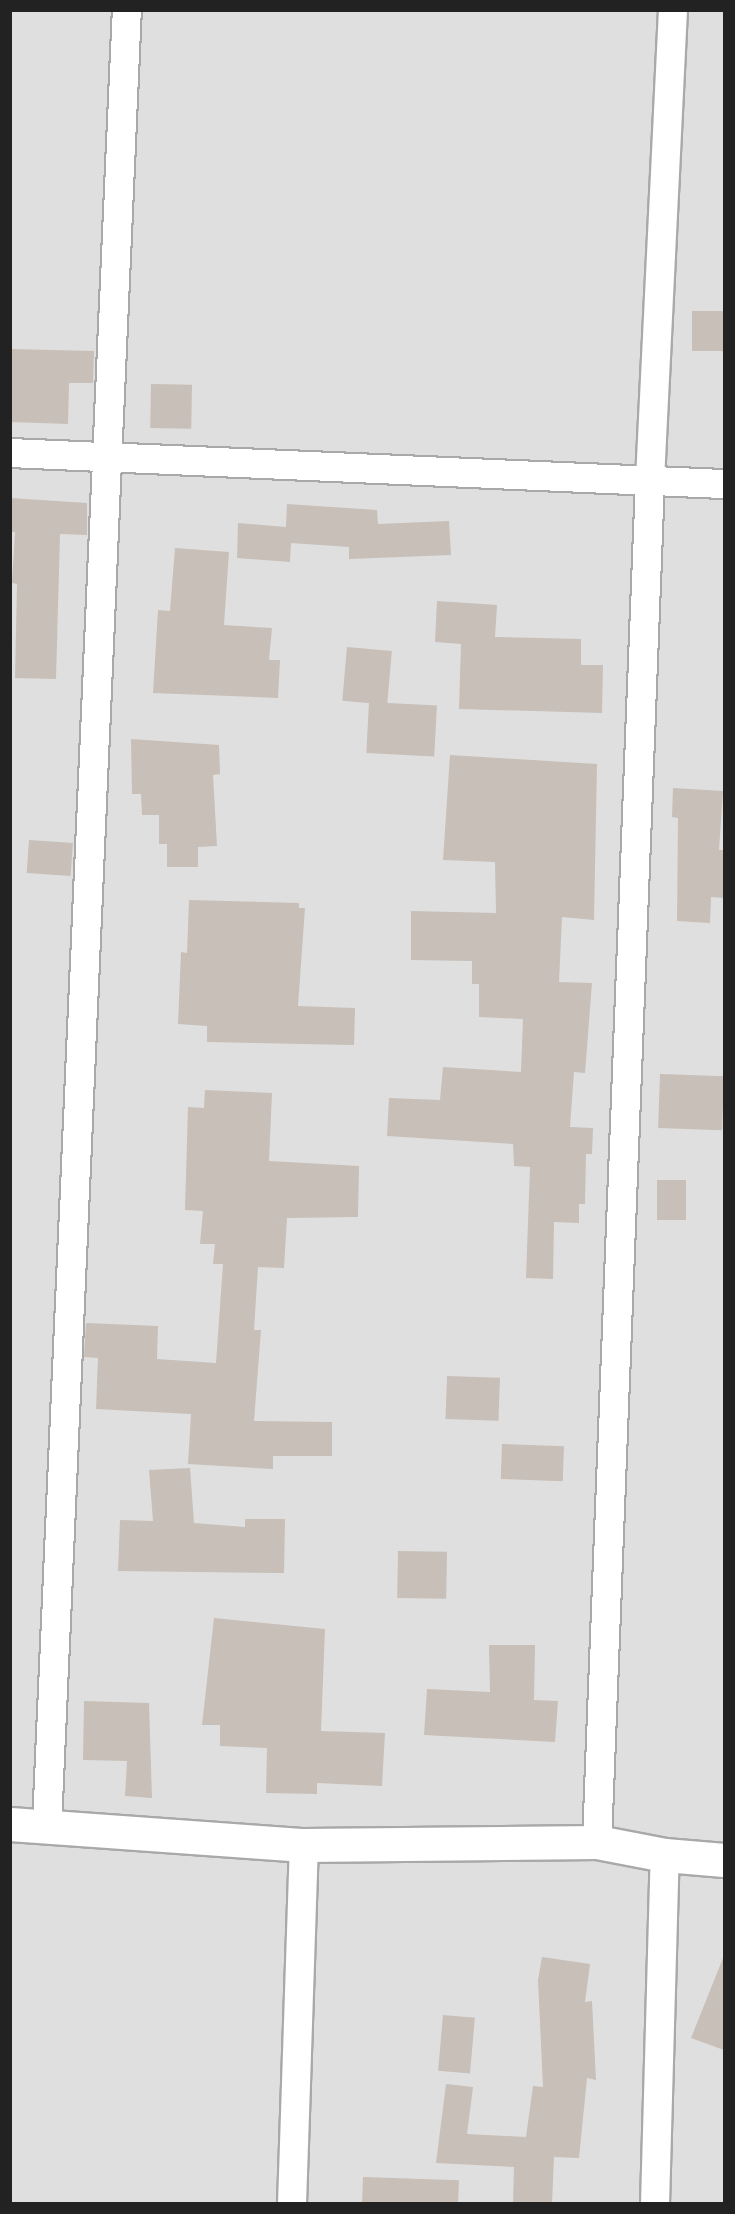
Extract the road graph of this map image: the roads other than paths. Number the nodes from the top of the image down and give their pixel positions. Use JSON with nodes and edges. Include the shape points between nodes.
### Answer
{"nodes":[{"id":1,"x":127,"y":10,"type":"edge"},
{"id":2,"x":673,"y":10,"type":"edge"},
{"id":3,"x":10,"y":453,"type":"edge"},
{"id":4,"x":106,"y":457,"type":"junction"},
{"id":5,"x":650,"y":480,"type":"junction"},
{"id":6,"x":724,"y":484,"type":"edge"},
{"id":7,"x":10,"y":1824,"type":"edge"},
{"id":8,"x":47,"y":1825,"type":"junction"},
{"id":9,"x":597,"y":1842,"type":"junction"},
{"id":10,"x":303,"y":1845,"type":"junction"},
{"id":11,"x":665,"y":1855,"type":"junction"},
{"id":12,"x":724,"y":1860,"type":"edge"},
{"id":13,"x":292,"y":2204,"type":"edge"},
{"id":14,"x":656,"y":2204,"type":"edge"}],
"edges":[{"from":1,"to":4,"type":"street"},
{"from":2,"to":5,"type":"street"},
{"from":3,"to":4,"type":"street"},
{"from":4,"to":5,"type":"street"},
{"from":4,"to":8,"type":"street"},
{"from":5,"to":6,"type":"street"},
{"from":5,"to":9,"type":"street"},
{"from":7,"to":8,"type":"street"},
{"from":8,"to":10,"type":"street"},
{"from":9,"to":10,"type":"street"},
{"from":9,"to":11,"type":"street"},
{"from":10,"to":13,"type":"street"},
{"from":11,"to":12,"type":"street"},
{"from":11,"to":14,"type":"street"}]}
